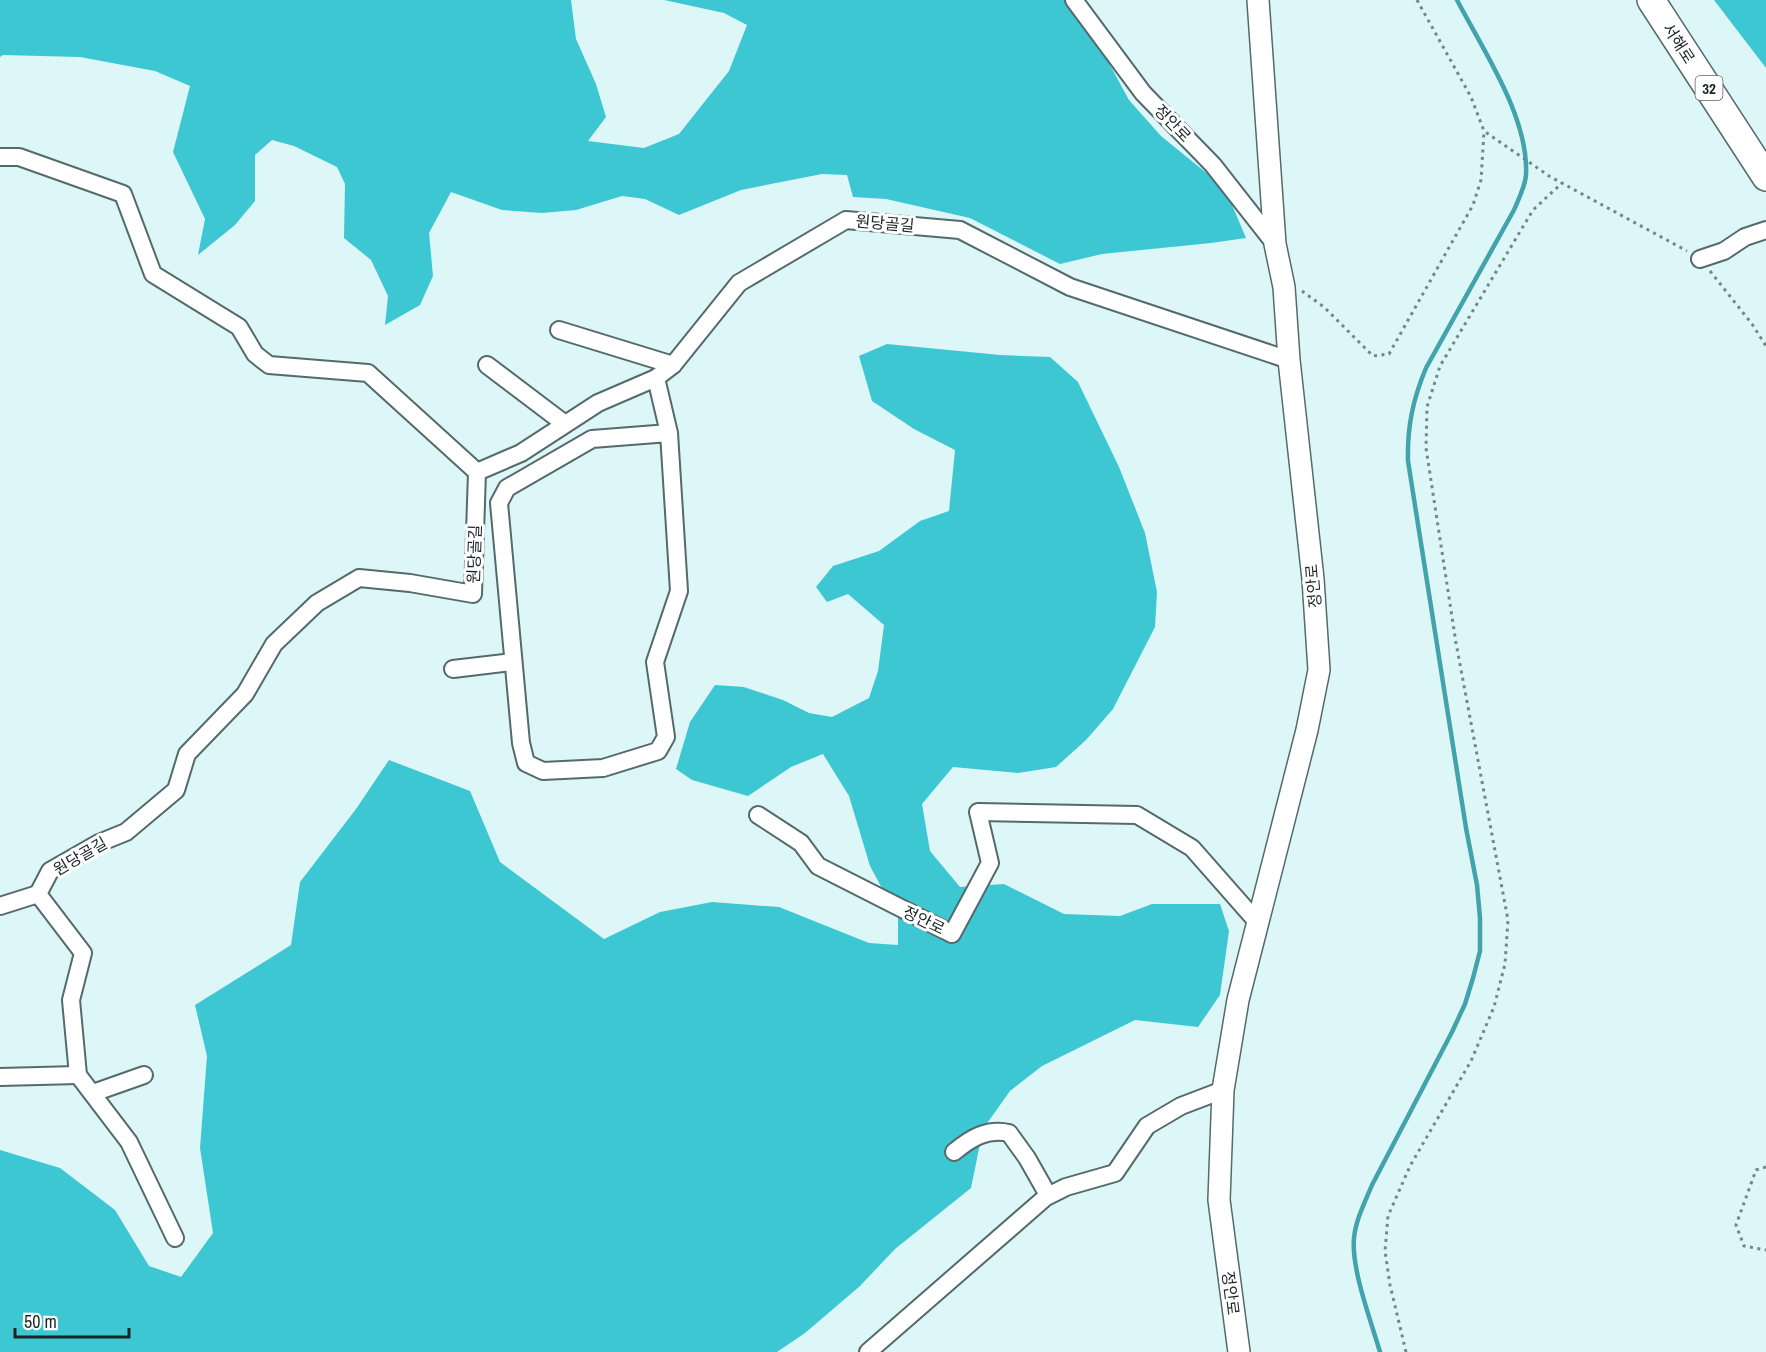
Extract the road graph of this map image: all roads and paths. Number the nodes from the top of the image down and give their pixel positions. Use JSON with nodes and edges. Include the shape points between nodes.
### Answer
{"nodes":[{"id":1,"x":1074,"y":0,"type":"edge"},
{"id":2,"x":1258,"y":0,"type":"edge"},
{"id":3,"x":1417,"y":0,"type":"edge"},
{"id":4,"x":1651,"y":0,"type":"edge"},
{"id":5,"x":1670,"y":0,"type":"edge"},
{"id":6,"x":1484,"y":131,"type":"junction"},
{"id":7,"x":1766,"y":145,"type":"edge"},
{"id":8,"x":0,"y":157,"type":"edge"},
{"id":9,"x":1766,"y":177,"type":"edge"},
{"id":10,"x":1562,"y":183,"type":"junction"},
{"id":11,"x":1766,"y":230,"type":"edge"},
{"id":12,"x":1275,"y":244,"type":"junction"},
{"id":13,"x":1700,"y":259,"type":"junction"},
{"id":14,"x":1284,"y":287,"type":"junction"},
{"id":15,"x":559,"y":330,"type":"dead end"},
{"id":16,"x":1766,"y":346,"type":"edge"},
{"id":17,"x":1289,"y":360,"type":"junction"},
{"id":18,"x":487,"y":364,"type":"dead end"},
{"id":19,"x":673,"y":365,"type":"junction"},
{"id":20,"x":656,"y":378,"type":"junction"},
{"id":21,"x":565,"y":424,"type":"junction"},
{"id":22,"x":669,"y":433,"type":"junction"},
{"id":23,"x":477,"y":472,"type":"junction"},
{"id":24,"x":512,"y":662,"type":"junction"},
{"id":25,"x":453,"y":669,"type":"dead end"},
{"id":26,"x":758,"y":815,"type":"dead end"},
{"id":27,"x":38,"y":894,"type":"junction"},
{"id":28,"x":0,"y":906,"type":"edge"},
{"id":29,"x":1258,"y":923,"type":"junction"},
{"id":30,"x":78,"y":1075,"type":"junction"},
{"id":31,"x":144,"y":1075,"type":"dead end"},
{"id":32,"x":0,"y":1077,"type":"edge"},
{"id":33,"x":1223,"y":1090,"type":"junction"},
{"id":34,"x":93,"y":1093,"type":"junction"},
{"id":35,"x":954,"y":1152,"type":"dead end"},
{"id":36,"x":1766,"y":1167,"type":"edge"},
{"id":37,"x":1048,"y":1195,"type":"junction"},
{"id":38,"x":175,"y":1238,"type":"dead end"},
{"id":39,"x":1766,"y":1250,"type":"edge"},
{"id":40,"x":868,"y":1352,"type":"edge"},
{"id":41,"x":1239,"y":1352,"type":"edge"},
{"id":42,"x":1406,"y":1352,"type":"edge"}],
"edges":[{"from":1,"to":12,"type":"street","name":"정안로","via":[[1143,93],[1213,165]]},
{"from":2,"to":12,"type":"street","name":"정안로"},
{"from":3,"to":6,"type":"path","via":[[1471,97]]},
{"from":4,"to":9,"type":"main road","name":"서해로","number":"32"},
{"from":5,"to":7,"type":"main road","name":"서해로","number":"32"},
{"from":6,"to":10,"type":"path"},
{"from":6,"to":14,"type":"path","via":[[1481,180],[1473,205],[1389,354],[1373,356],[1324,307],[1299,289]]},
{"from":8,"to":23,"type":"street","via":[[19,157],[123,194],[153,274],[238,327],[255,354],[269,365],[368,373]]},
{"from":10,"to":13,"type":"path"},
{"from":10,"to":42,"type":"path","via":[[1533,210],[1440,366],[1427,408],[1426,448],[1456,643],[1508,920],[1505,964],[1494,1007],[1471,1061],[1410,1166],[1388,1216],[1385,1251]]},
{"from":11,"to":13,"type":"street"},
{"from":12,"to":14,"type":"street","name":"정안로"},
{"from":13,"to":16,"type":"path"},
{"from":14,"to":17,"type":"street","name":"정안로"},
{"from":15,"to":19,"type":"street"},
{"from":17,"to":19,"type":"street","name":"원당골길","via":[[1070,287],[960,230],[846,220],[739,283]]},
{"from":17,"to":29,"type":"street","name":"정안로","via":[[1319,670]]},
{"from":18,"to":21,"type":"street"},
{"from":19,"to":20,"type":"street","name":"원당골길"},
{"from":20,"to":21,"type":"street","name":"원당골길","via":[[598,403]]},
{"from":20,"to":22,"type":"street"},
{"from":21,"to":23,"type":"street","name":"원당골길","via":[[521,453]]},
{"from":22,"to":24,"type":"street","via":[[592,439],[507,488],[499,503]]},
{"from":22,"to":24,"type":"street","via":[[679,591],[655,662],[666,737],[658,751],[603,768],[543,771],[526,763]]},
{"from":23,"to":27,"type":"street","name":"원당골길","via":[[473,594],[359,578],[317,603],[274,644],[245,694],[188,754],[176,790],[126,832],[50,871]]},
{"from":24,"to":25,"type":"street"},
{"from":26,"to":29,"type":"street","name":"정안로","via":[[801,843],[818,866],[952,934],[990,863],[978,812],[1137,815],[1192,848]]},
{"from":27,"to":28,"type":"street"},
{"from":27,"to":30,"type":"street","via":[[83,953],[71,1000]]},
{"from":29,"to":33,"type":"street","name":"정안로","via":[[1238,1000]]},
{"from":30,"to":32,"type":"street"},
{"from":30,"to":34,"type":"street"},
{"from":31,"to":34,"type":"street"},
{"from":33,"to":37,"type":"street","via":[[1180,1106],[1147,1126],[1115,1173]]},
{"from":33,"to":41,"type":"street","name":"정안로","via":[[1220,1200]]},
{"from":34,"to":38,"type":"street","via":[[129,1142]]},
{"from":35,"to":37,"type":"street","via":[[970,1139],[996,1130],[1009,1133]]},
{"from":36,"to":39,"type":"path","via":[[1756,1170],[1736,1225],[1744,1246]]},
{"from":37,"to":40,"type":"street"}]}
